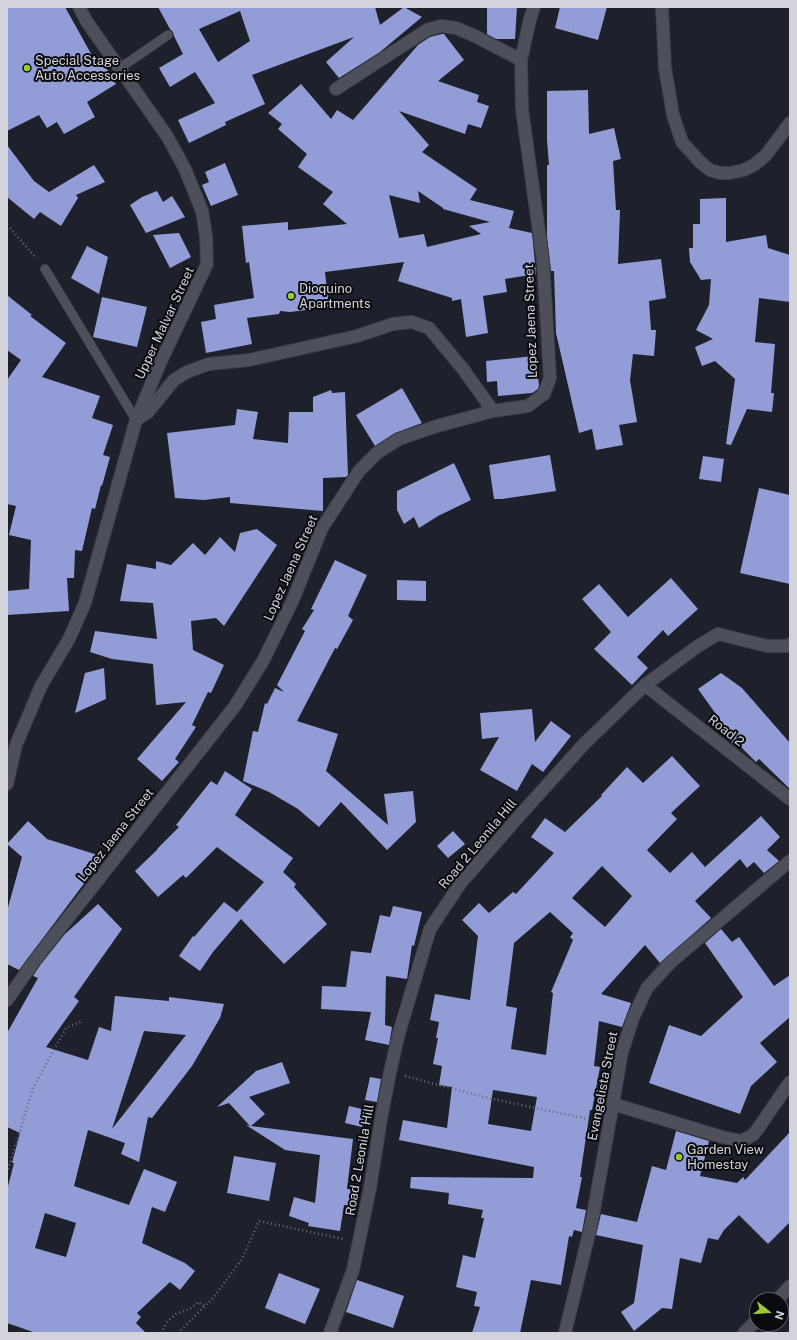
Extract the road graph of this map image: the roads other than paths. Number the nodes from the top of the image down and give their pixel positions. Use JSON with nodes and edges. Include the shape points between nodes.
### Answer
{"nodes":[{"id":1,"x":79,"y":7,"type":"edge"},
{"id":2,"x":534,"y":7,"type":"edge"},
{"id":3,"x":662,"y":7,"type":"edge"},
{"id":4,"x":168,"y":35,"type":"dead end"},
{"id":5,"x":521,"y":60,"type":"junction"},
{"id":6,"x":120,"y":68,"type":"junction"},
{"id":7,"x":336,"y":90,"type":"dead end"},
{"id":8,"x":790,"y":123,"type":"edge"},
{"id":9,"x":45,"y":269,"type":"road end"},
{"id":10,"x":493,"y":411,"type":"junction"},
{"id":11,"x":136,"y":420,"type":"junction"},
{"id":12,"x":790,"y":644,"type":"edge"},
{"id":13,"x":645,"y":686,"type":"junction"},
{"id":14,"x":7,"y":784,"type":"edge"},
{"id":15,"x":790,"y":799,"type":"edge"},
{"id":16,"x":790,"y":861,"type":"edge"},
{"id":17,"x":7,"y":1000,"type":"edge"},
{"id":18,"x":790,"y":1082,"type":"edge"},
{"id":19,"x":612,"y":1104,"type":"junction"},
{"id":20,"x":330,"y":1333,"type":"edge"},
{"id":21,"x":565,"y":1333,"type":"edge"}],
"edges":[{"from":1,"to":6,"type":"street","name":"Upper Malvar Street"},
{"from":2,"to":5,"type":"street","name":"Lopez Jaena Street"},
{"from":3,"to":8,"type":"street","via":[[665,68],[673,115],[682,142],[701,163],[710,170],[720,173],[744,170],[766,154]]},
{"from":4,"to":6,"type":"lane"},
{"from":5,"to":7,"type":"street","via":[[476,36],[456,28],[442,26],[427,30]]},
{"from":5,"to":10,"type":"street","name":"Lopez Jaena Street","via":[[522,109],[543,261],[550,378],[544,394],[528,406]]},
{"from":6,"to":11,"type":"street","name":"Upper Malvar Street","via":[[167,136],[185,169],[202,211],[206,236],[207,264]]},
{"from":9,"to":11,"type":"lane"},
{"from":10,"to":11,"type":"street","via":[[429,328],[412,322],[393,324],[357,336],[249,360],[209,364],[174,380],[148,412]]},
{"from":10,"to":17,"type":"street","name":"Lopez Jaena Street","via":[[399,439],[377,453],[359,471],[322,528],[292,602],[263,661],[235,706],[35,960]]},
{"from":11,"to":14,"type":"street","name":"Upper Malvar Street","via":[[85,603],[69,639],[41,686],[16,745]]},
{"from":12,"to":13,"type":"street","name":"Road 2 Leonila Hill","via":[[767,646],[718,634]]},
{"from":13,"to":15,"type":"street","name":"Road 2"},
{"from":13,"to":20,"type":"street","name":"Road 2 Leonila Hill","via":[[584,744],[521,814],[460,884],[430,929],[390,1072],[353,1270]]},
{"from":16,"to":19,"type":"street","name":"Evangelista Street","via":[[670,962],[647,988],[633,1018],[622,1052]]},
{"from":18,"to":19,"type":"street","via":[[753,1135],[741,1141]]},
{"from":19,"to":21,"type":"street","name":"Evangelista Street","via":[[592,1221]]}]}
